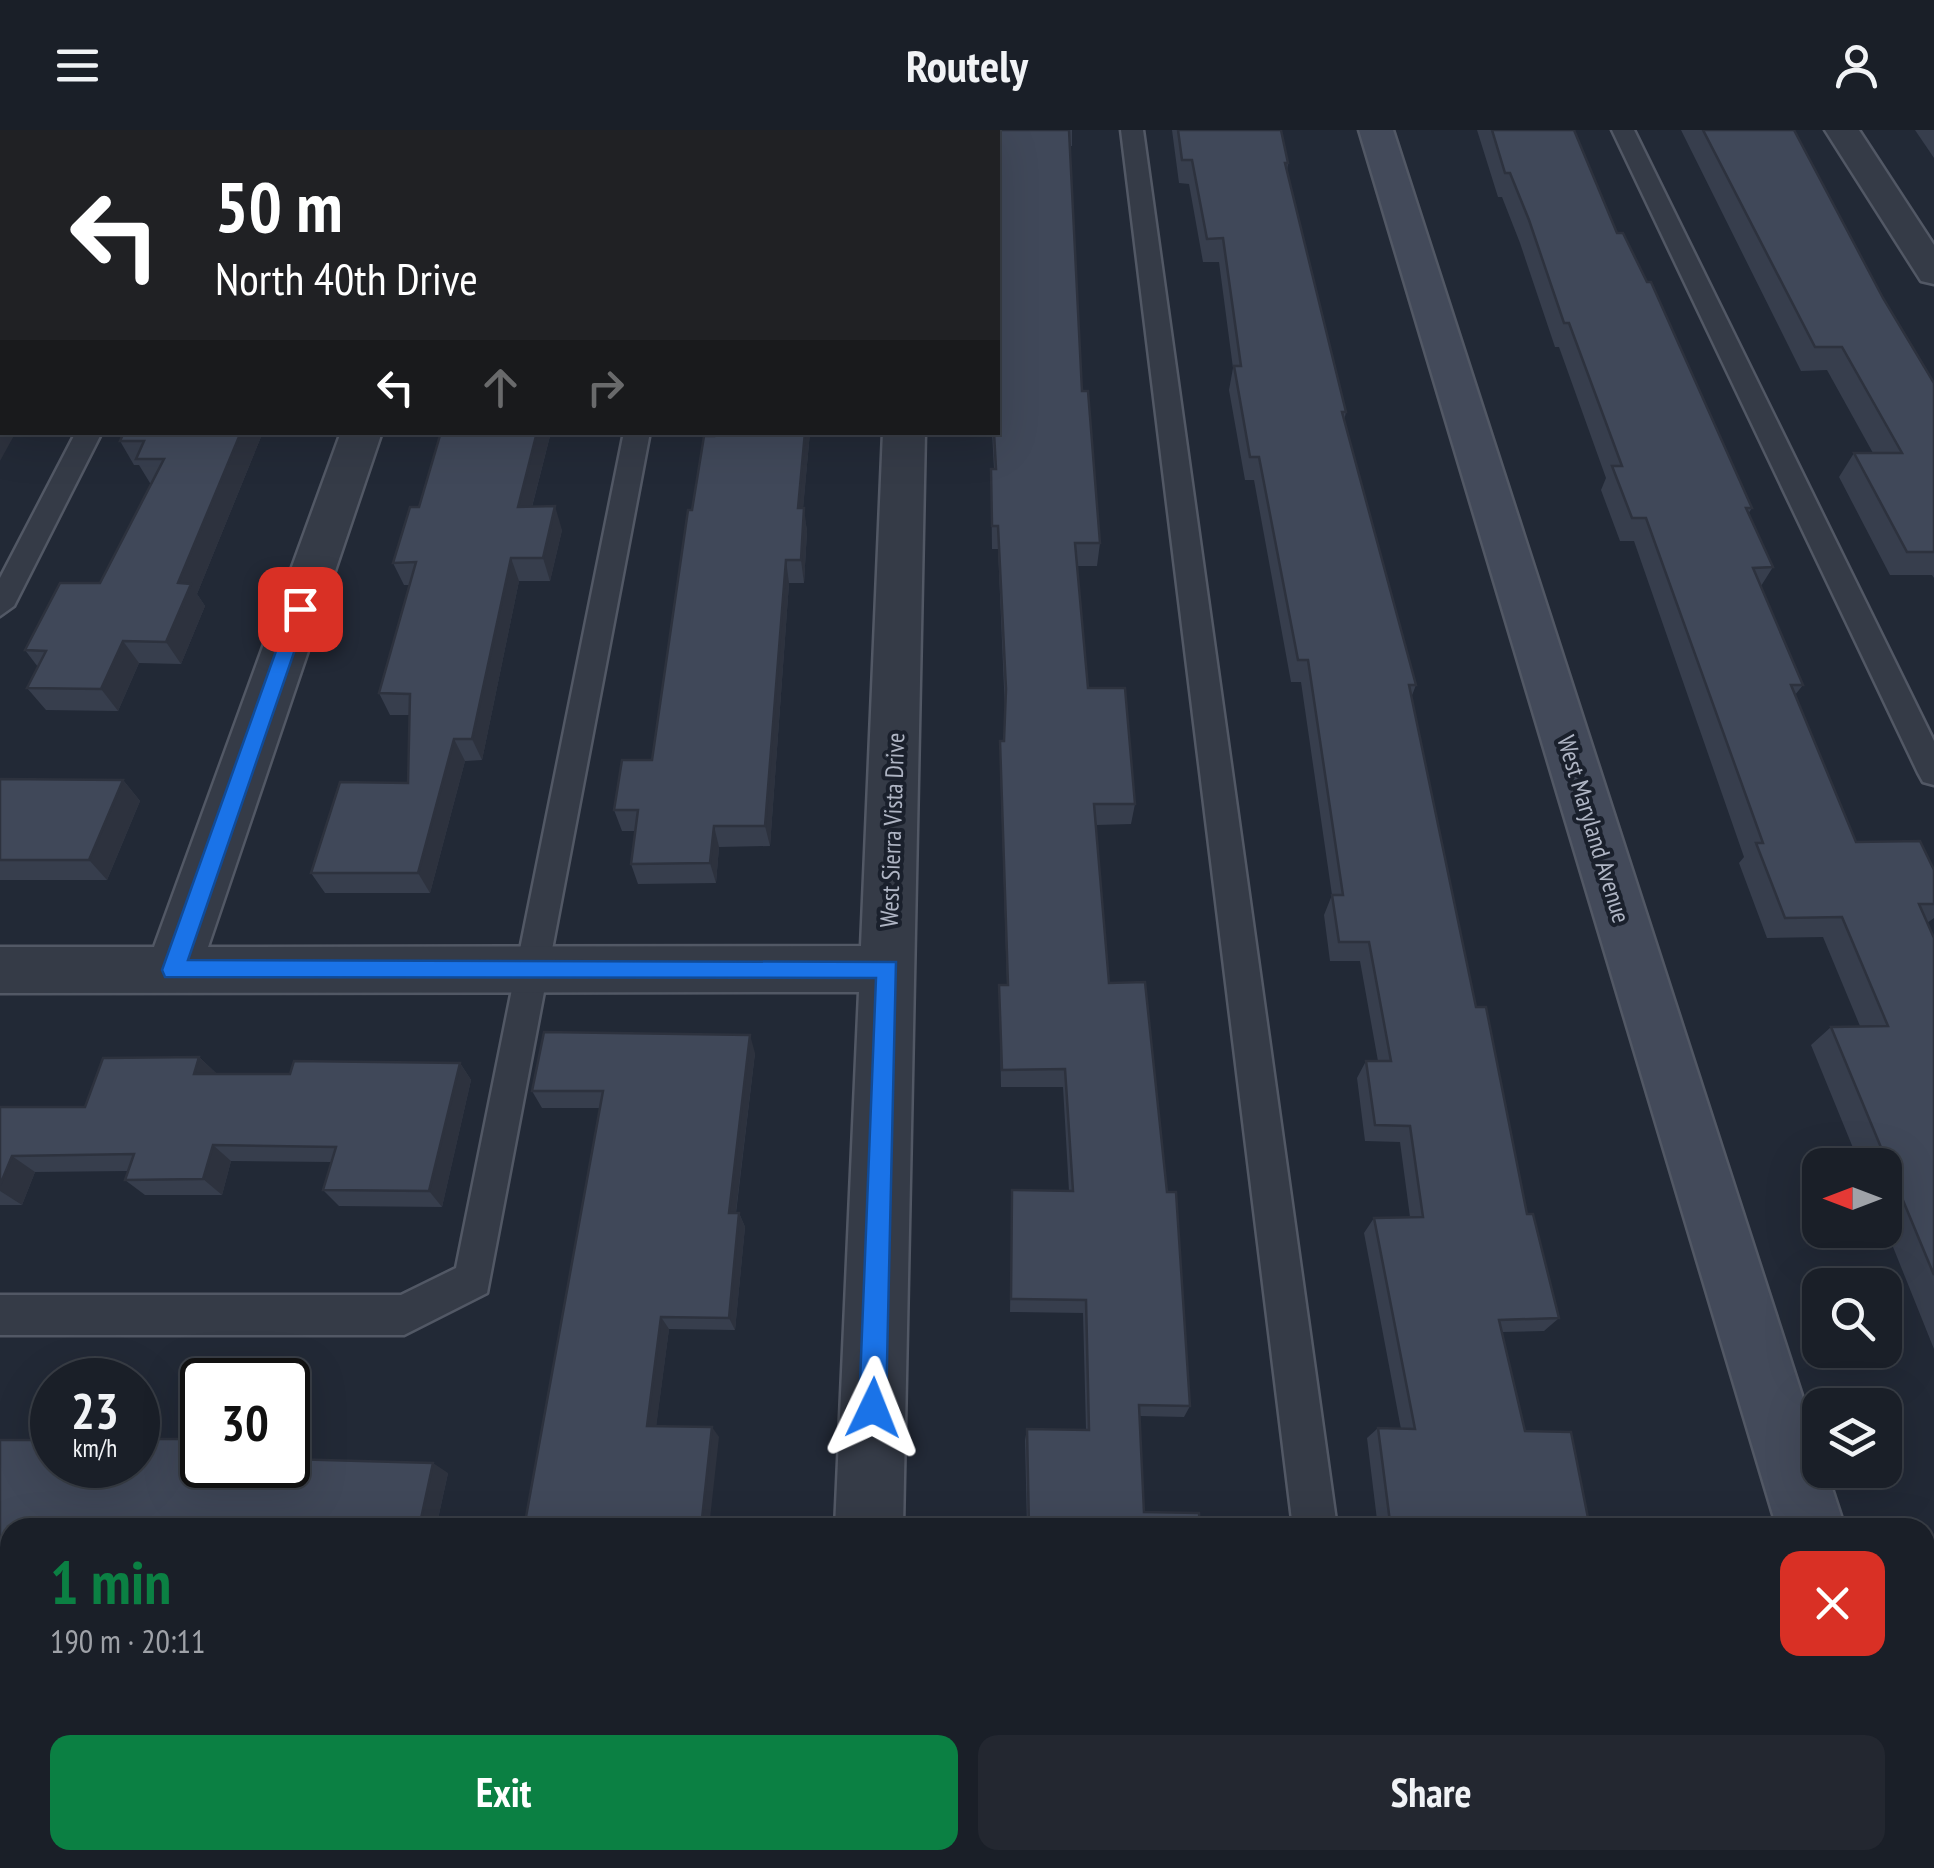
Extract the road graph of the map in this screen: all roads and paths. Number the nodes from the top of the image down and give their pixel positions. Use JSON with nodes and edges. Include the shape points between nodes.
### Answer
{"nodes":[{"id":1,"x":1132,"y":130,"type":"edge"},
{"id":2,"x":1376,"y":130,"type":"edge"},
{"id":3,"x":1623,"y":130,"type":"edge"},
{"id":4,"x":1842,"y":130,"type":"edge"},
{"id":5,"x":1934,"y":273,"type":"edge"},
{"id":6,"x":87,"y":435,"type":"edge"},
{"id":7,"x":361,"y":435,"type":"edge"},
{"id":8,"x":637,"y":435,"type":"edge"},
{"id":9,"x":904,"y":435,"type":"edge"},
{"id":10,"x":0,"y":606,"type":"edge"},
{"id":11,"x":1934,"y":773,"type":"edge"},
{"id":12,"x":888,"y":968,"type":"junction"},
{"id":13,"x":534,"y":969,"type":"junction"},
{"id":14,"x":0,"y":970,"type":"edge"},
{"id":15,"x":173,"y":970,"type":"junction"},
{"id":16,"x":0,"y":1315,"type":"edge"},
{"id":17,"x":869,"y":1518,"type":"edge"},
{"id":18,"x":1314,"y":1518,"type":"edge"},
{"id":19,"x":1808,"y":1518,"type":"edge"}],
"edges":[{"from":1,"to":18,"type":"lane"},
{"from":2,"to":19,"type":"street","name":"West Maryland Avenue"},
{"from":3,"to":11,"type":"lane"},
{"from":4,"to":5,"type":"street"},
{"from":6,"to":10,"type":"lane"},
{"from":7,"to":15,"type":"street"},
{"from":8,"to":13,"type":"lane"},
{"from":9,"to":12,"type":"street","name":"West Sierra Vista Drive"},
{"from":12,"to":13,"type":"street"},
{"from":12,"to":17,"type":"street","name":"West Sierra Vista Drive"},
{"from":13,"to":15,"type":"street"},
{"from":13,"to":16,"type":"lane","via":[[473,1280],[404,1315]]},
{"from":14,"to":15,"type":"street"}]}
